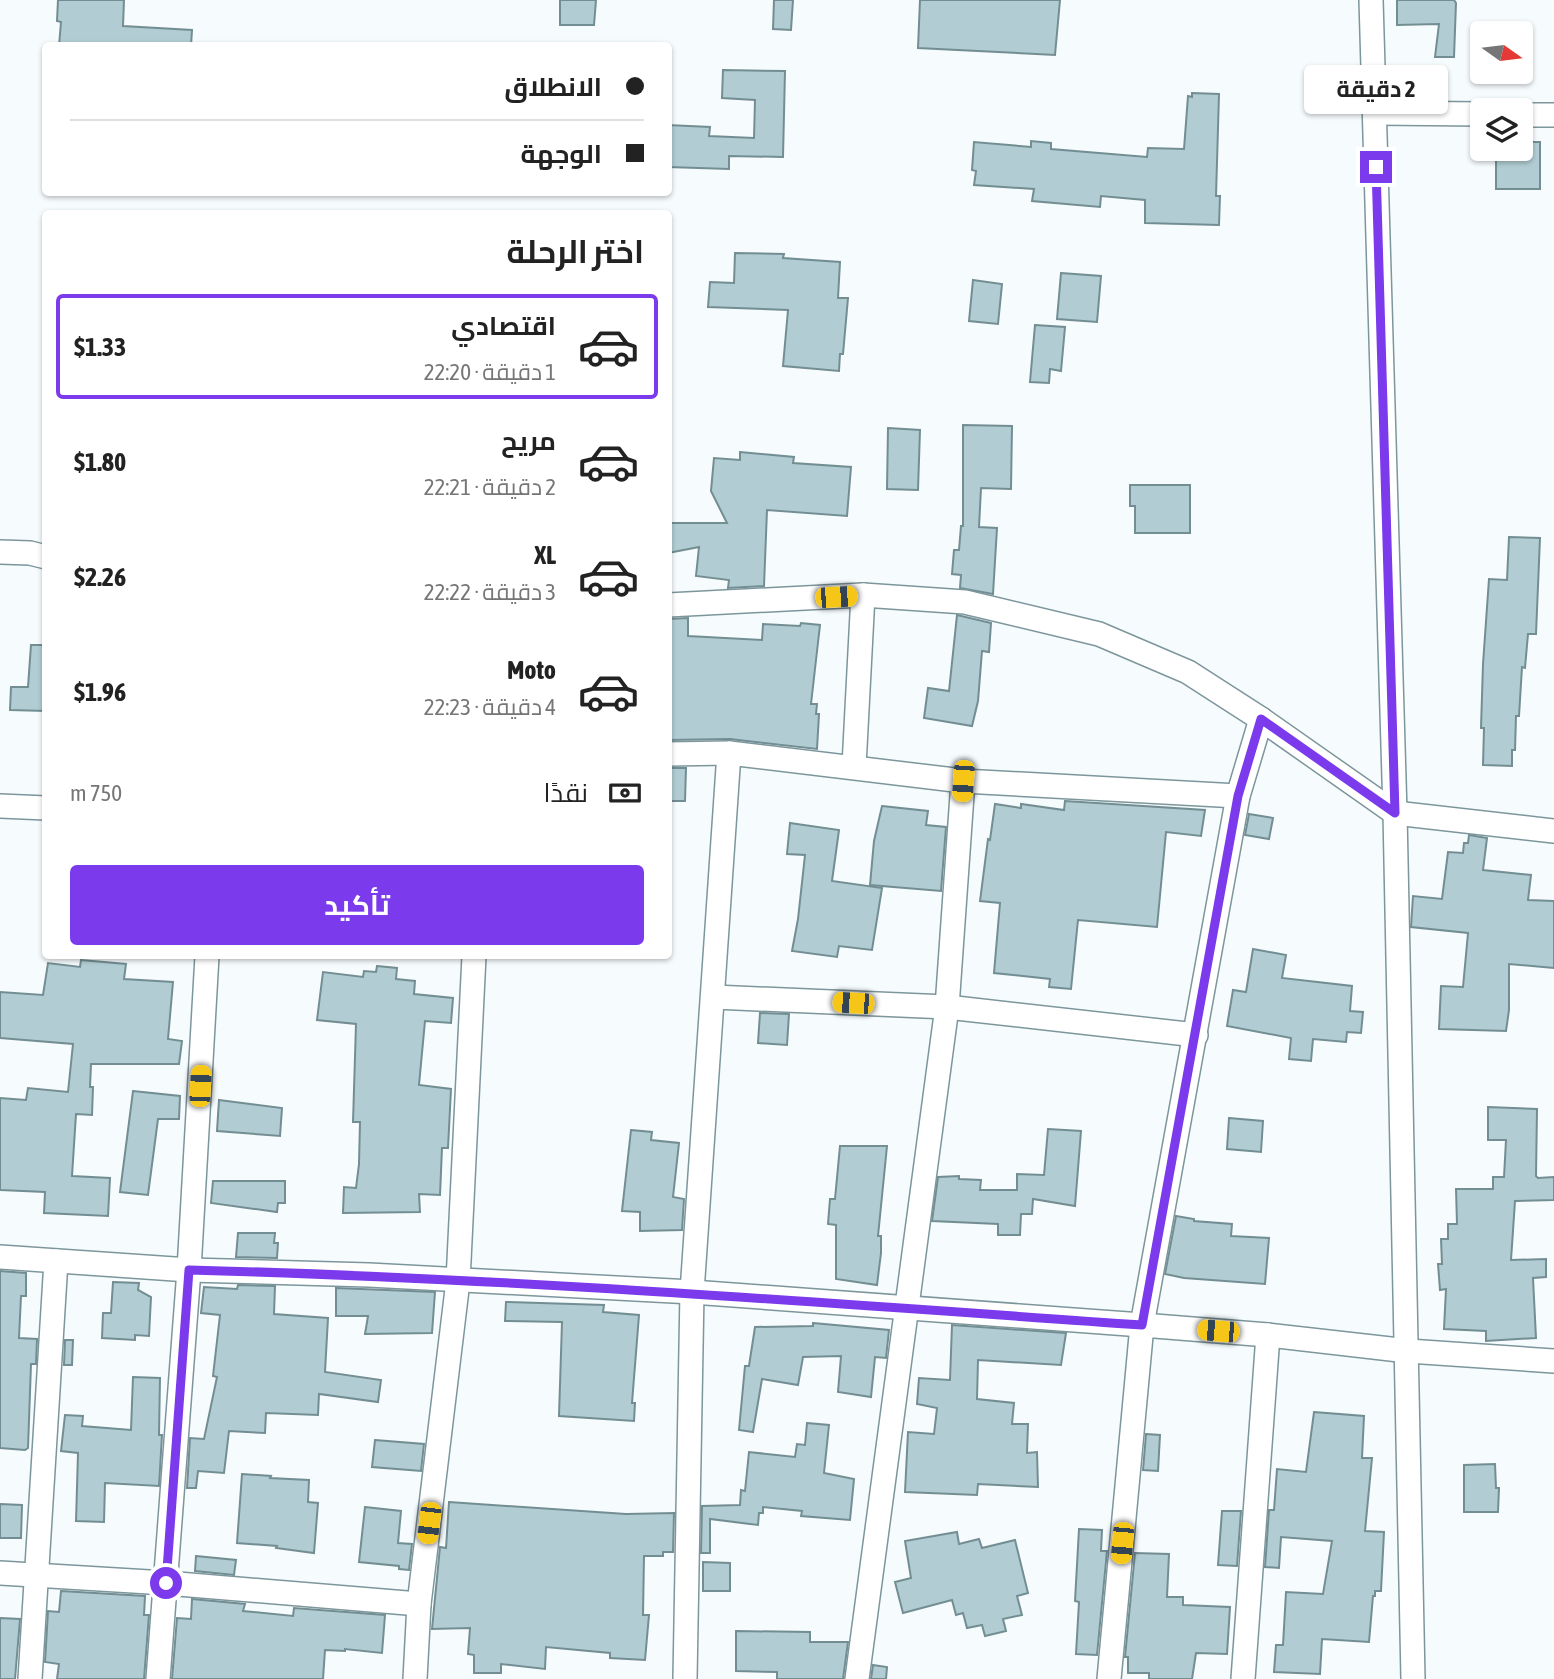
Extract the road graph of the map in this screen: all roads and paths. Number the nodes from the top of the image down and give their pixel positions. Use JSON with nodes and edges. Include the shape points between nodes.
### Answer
{"nodes":[{"id":1,"x":1371,"y":0,"type":"edge"},
{"id":2,"x":1375,"y":113,"type":"junction"},
{"id":3,"x":1470,"y":114,"type":"edge"},
{"id":4,"x":1533,"y":115,"type":"edge"},
{"id":5,"x":1554,"y":115,"type":"edge"},
{"id":6,"x":0,"y":552,"type":"edge"},
{"id":7,"x":42,"y":556,"type":"edge"},
{"id":8,"x":863,"y":595,"type":"junction"},
{"id":9,"x":672,"y":605,"type":"edge"},
{"id":10,"x":1261,"y":719,"type":"junction"},
{"id":11,"x":729,"y":753,"type":"junction"},
{"id":12,"x":672,"y":754,"type":"edge"},
{"id":13,"x":854,"y":766,"type":"junction"},
{"id":14,"x":963,"y":781,"type":"junction"},
{"id":15,"x":1238,"y":796,"type":"junction"},
{"id":16,"x":0,"y":806,"type":"edge"},
{"id":17,"x":42,"y":808,"type":"edge"},
{"id":18,"x":1395,"y":813,"type":"junction"},
{"id":19,"x":1554,"y":831,"type":"edge"},
{"id":20,"x":207,"y":959,"type":"edge"},
{"id":21,"x":474,"y":959,"type":"edge"},
{"id":22,"x":714,"y":997,"type":"junction"},
{"id":23,"x":947,"y":1007,"type":"junction"},
{"id":24,"x":1196,"y":1035,"type":"junction"},
{"id":25,"x":0,"y":1256,"type":"edge"},
{"id":26,"x":56,"y":1261,"type":"junction"},
{"id":27,"x":189,"y":1270,"type":"junction"},
{"id":28,"x":458,"y":1281,"type":"junction"},
{"id":29,"x":692,"y":1292,"type":"junction"},
{"id":30,"x":906,"y":1309,"type":"junction"},
{"id":31,"x":1142,"y":1325,"type":"junction"},
{"id":32,"x":1268,"y":1335,"type":"junction"},
{"id":33,"x":1408,"y":1351,"type":"junction"},
{"id":34,"x":1554,"y":1361,"type":"edge"},
{"id":35,"x":0,"y":1573,"type":"edge"},
{"id":36,"x":37,"y":1575,"type":"junction"},
{"id":37,"x":166,"y":1583,"type":"junction"},
{"id":38,"x":419,"y":1604,"type":"junction"},
{"id":39,"x":30,"y":1679,"type":"edge"},
{"id":40,"x":158,"y":1679,"type":"edge"},
{"id":41,"x":415,"y":1679,"type":"edge"},
{"id":42,"x":685,"y":1679,"type":"edge"},
{"id":43,"x":857,"y":1679,"type":"edge"},
{"id":44,"x":1109,"y":1679,"type":"edge"},
{"id":45,"x":1243,"y":1679,"type":"edge"},
{"id":46,"x":1413,"y":1679,"type":"edge"}],
"edges":[{"from":1,"to":2,"type":"street"},
{"from":2,"to":3,"type":"street"},
{"from":2,"to":18,"type":"street"},
{"from":4,"to":5,"type":"street"},
{"from":6,"to":7,"type":"street"},
{"from":8,"to":9,"type":"street"},
{"from":8,"to":10,"type":"street","via":[[965,602],[1099,634],[1188,672]]},
{"from":8,"to":13,"type":"street"},
{"from":10,"to":15,"type":"street"},
{"from":10,"to":18,"type":"street"},
{"from":11,"to":12,"type":"street"},
{"from":11,"to":13,"type":"street"},
{"from":11,"to":22,"type":"street"},
{"from":13,"to":14,"type":"street"},
{"from":14,"to":15,"type":"street"},
{"from":14,"to":23,"type":"street"},
{"from":15,"to":24,"type":"street"},
{"from":16,"to":17,"type":"street"},
{"from":18,"to":19,"type":"street"},
{"from":18,"to":33,"type":"street"},
{"from":20,"to":27,"type":"street"},
{"from":21,"to":28,"type":"street"},
{"from":22,"to":23,"type":"street"},
{"from":22,"to":29,"type":"street"},
{"from":23,"to":24,"type":"street"},
{"from":23,"to":30,"type":"street"},
{"from":24,"to":31,"type":"street"},
{"from":25,"to":26,"type":"street"},
{"from":26,"to":27,"type":"street"},
{"from":26,"to":36,"type":"street"},
{"from":27,"to":28,"type":"street"},
{"from":27,"to":37,"type":"street"},
{"from":28,"to":29,"type":"street"},
{"from":28,"to":38,"type":"street"},
{"from":29,"to":30,"type":"street"},
{"from":29,"to":42,"type":"street"},
{"from":30,"to":31,"type":"street"},
{"from":30,"to":43,"type":"street"},
{"from":31,"to":32,"type":"street"},
{"from":31,"to":44,"type":"street"},
{"from":32,"to":33,"type":"street"},
{"from":32,"to":45,"type":"street"},
{"from":33,"to":34,"type":"street"},
{"from":33,"to":46,"type":"street"},
{"from":35,"to":36,"type":"street"},
{"from":36,"to":37,"type":"street"},
{"from":36,"to":39,"type":"street"},
{"from":37,"to":38,"type":"street"},
{"from":37,"to":40,"type":"street"},
{"from":38,"to":41,"type":"street"}]}
